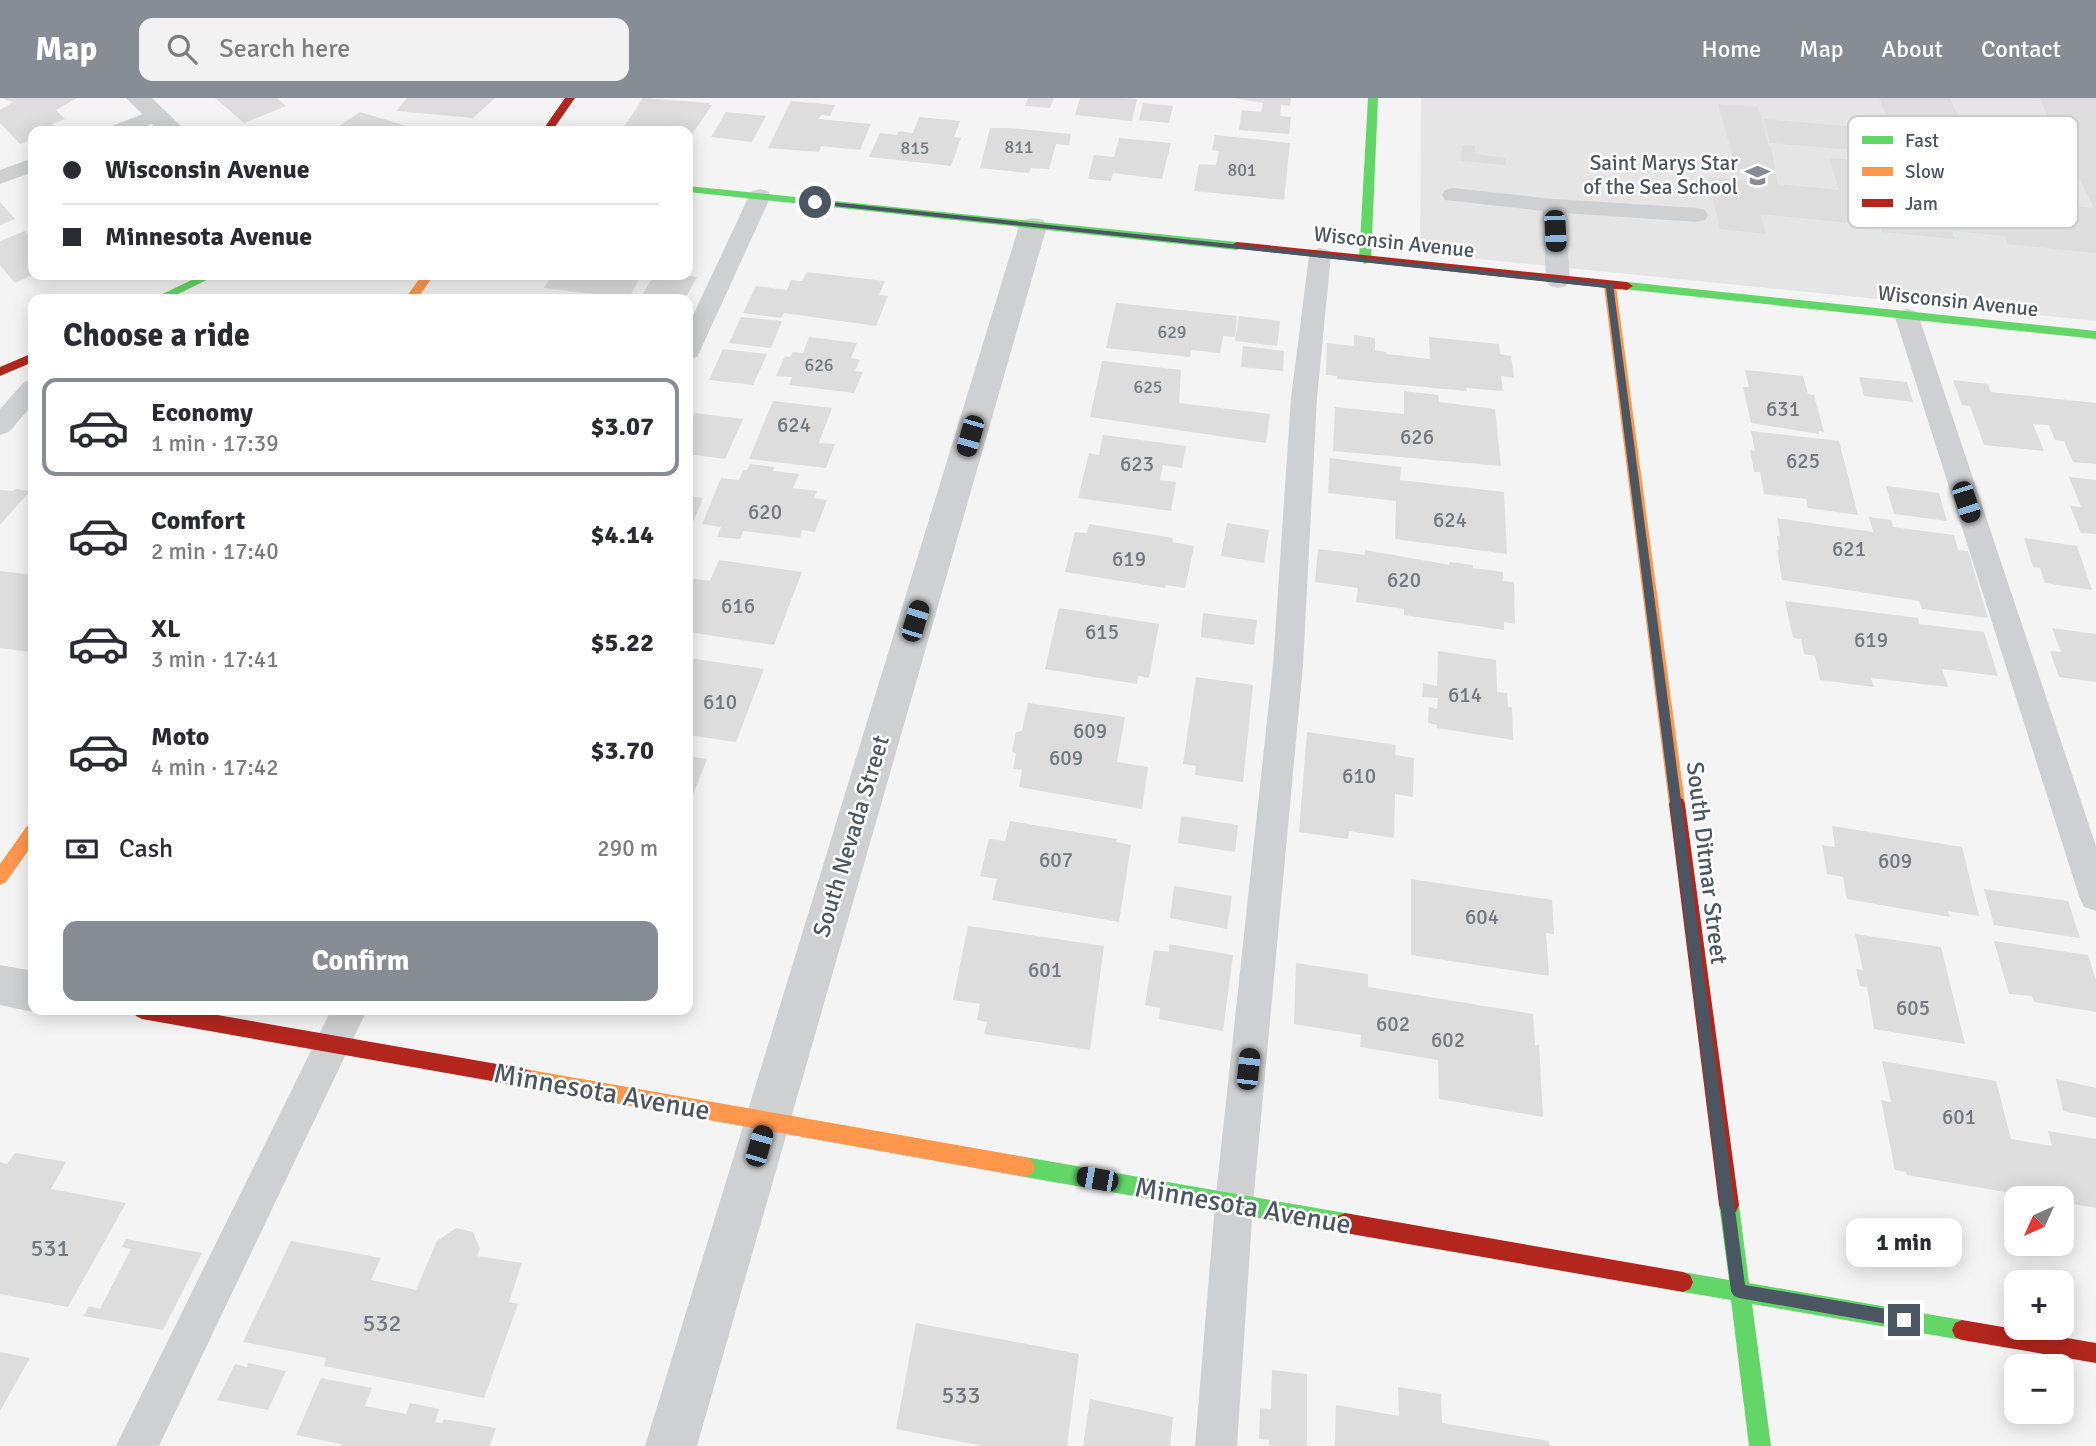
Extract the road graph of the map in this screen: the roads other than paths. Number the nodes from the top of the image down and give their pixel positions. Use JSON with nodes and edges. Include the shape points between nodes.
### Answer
{"nodes":[{"id":1,"x":570,"y":98,"type":"edge"},
{"id":2,"x":1373,"y":98,"type":"edge"},
{"id":3,"x":156,"y":115,"type":"edge"},
{"id":4,"x":128,"y":126,"type":"edge"},
{"id":5,"x":550,"y":126,"type":"edge"},
{"id":6,"x":28,"y":166,"type":"edge"},
{"id":7,"x":0,"y":178,"type":"edge"},
{"id":8,"x":693,"y":189,"type":"edge"},
{"id":9,"x":1453,"y":195,"type":"dead end"},
{"id":10,"x":761,"y":196,"type":"junction"},
{"id":11,"x":1553,"y":206,"type":"junction"},
{"id":12,"x":1697,"y":215,"type":"dead end"},
{"id":13,"x":1033,"y":226,"type":"junction"},
{"id":14,"x":1320,"y":255,"type":"junction"},
{"id":15,"x":1365,"y":260,"type":"junction"},
{"id":16,"x":200,"y":280,"type":"edge"},
{"id":17,"x":1558,"y":281,"type":"junction"},
{"id":18,"x":1610,"y":286,"type":"junction"},
{"id":19,"x":169,"y":294,"type":"edge"},
{"id":20,"x":1907,"y":317,"type":"junction"},
{"id":21,"x":2096,"y":335,"type":"edge"},
{"id":22,"x":693,"y":340,"type":"edge"},
{"id":23,"x":28,"y":358,"type":"edge"},
{"id":24,"x":0,"y":372,"type":"edge"},
{"id":25,"x":28,"y":394,"type":"edge"},
{"id":26,"x":0,"y":426,"type":"edge"},
{"id":27,"x":28,"y":838,"type":"edge"},
{"id":28,"x":0,"y":877,"type":"edge"},
{"id":29,"x":2096,"y":896,"type":"edge"},
{"id":30,"x":0,"y":985,"type":"edge"},
{"id":31,"x":28,"y":989,"type":"edge"},
{"id":32,"x":204,"y":1015,"type":"edge"},
{"id":33,"x":341,"y":1026,"type":"edge"},
{"id":34,"x":766,"y":1121,"type":"junction"},
{"id":35,"x":1234,"y":1204,"type":"junction"},
{"id":36,"x":1739,"y":1291,"type":"junction"},
{"id":37,"x":2096,"y":1353,"type":"edge"},
{"id":38,"x":137,"y":1446,"type":"edge"},
{"id":39,"x":671,"y":1446,"type":"edge"},
{"id":40,"x":1216,"y":1446,"type":"edge"},
{"id":41,"x":1760,"y":1446,"type":"edge"}],
"edges":[{"from":1,"to":5,"type":"street"},
{"from":2,"to":15,"type":"street"},
{"from":3,"to":4,"type":"lane"},
{"from":6,"to":7,"type":"lane"},
{"from":8,"to":10,"type":"street","name":"Wisconsin Avenue"},
{"from":9,"to":11,"type":"lane"},
{"from":10,"to":13,"type":"street","name":"Wisconsin Avenue"},
{"from":10,"to":22,"type":"lane"},
{"from":11,"to":12,"type":"lane"},
{"from":11,"to":17,"type":"lane"},
{"from":13,"to":14,"type":"street","name":"Wisconsin Avenue"},
{"from":13,"to":34,"type":"street","name":"South Nevada Street"},
{"from":14,"to":15,"type":"street","name":"Wisconsin Avenue"},
{"from":14,"to":35,"type":"lane","via":[[1304,398],[1288,665]]},
{"from":15,"to":17,"type":"street","name":"Wisconsin Avenue"},
{"from":16,"to":19,"type":"street"},
{"from":17,"to":18,"type":"street","name":"Wisconsin Avenue"},
{"from":18,"to":20,"type":"street","name":"Wisconsin Avenue"},
{"from":18,"to":36,"type":"street","name":"South Ditmar Street"},
{"from":20,"to":21,"type":"street","name":"Wisconsin Avenue"},
{"from":20,"to":29,"type":"lane"},
{"from":23,"to":24,"type":"street"},
{"from":25,"to":26,"type":"lane"},
{"from":27,"to":28,"type":"street"},
{"from":30,"to":31,"type":"street"},
{"from":32,"to":33,"type":"street","name":"Minnesota Avenue"},
{"from":33,"to":34,"type":"street","name":"Minnesota Avenue"},
{"from":33,"to":38,"type":"lane"},
{"from":34,"to":35,"type":"street","name":"Minnesota Avenue"},
{"from":34,"to":39,"type":"street","name":"South Nevada Street"},
{"from":35,"to":36,"type":"street","name":"Minnesota Avenue"},
{"from":35,"to":40,"type":"lane"},
{"from":36,"to":37,"type":"street","name":"Minnesota Avenue"},
{"from":36,"to":41,"type":"street","name":"South Ditmar Street"}]}
